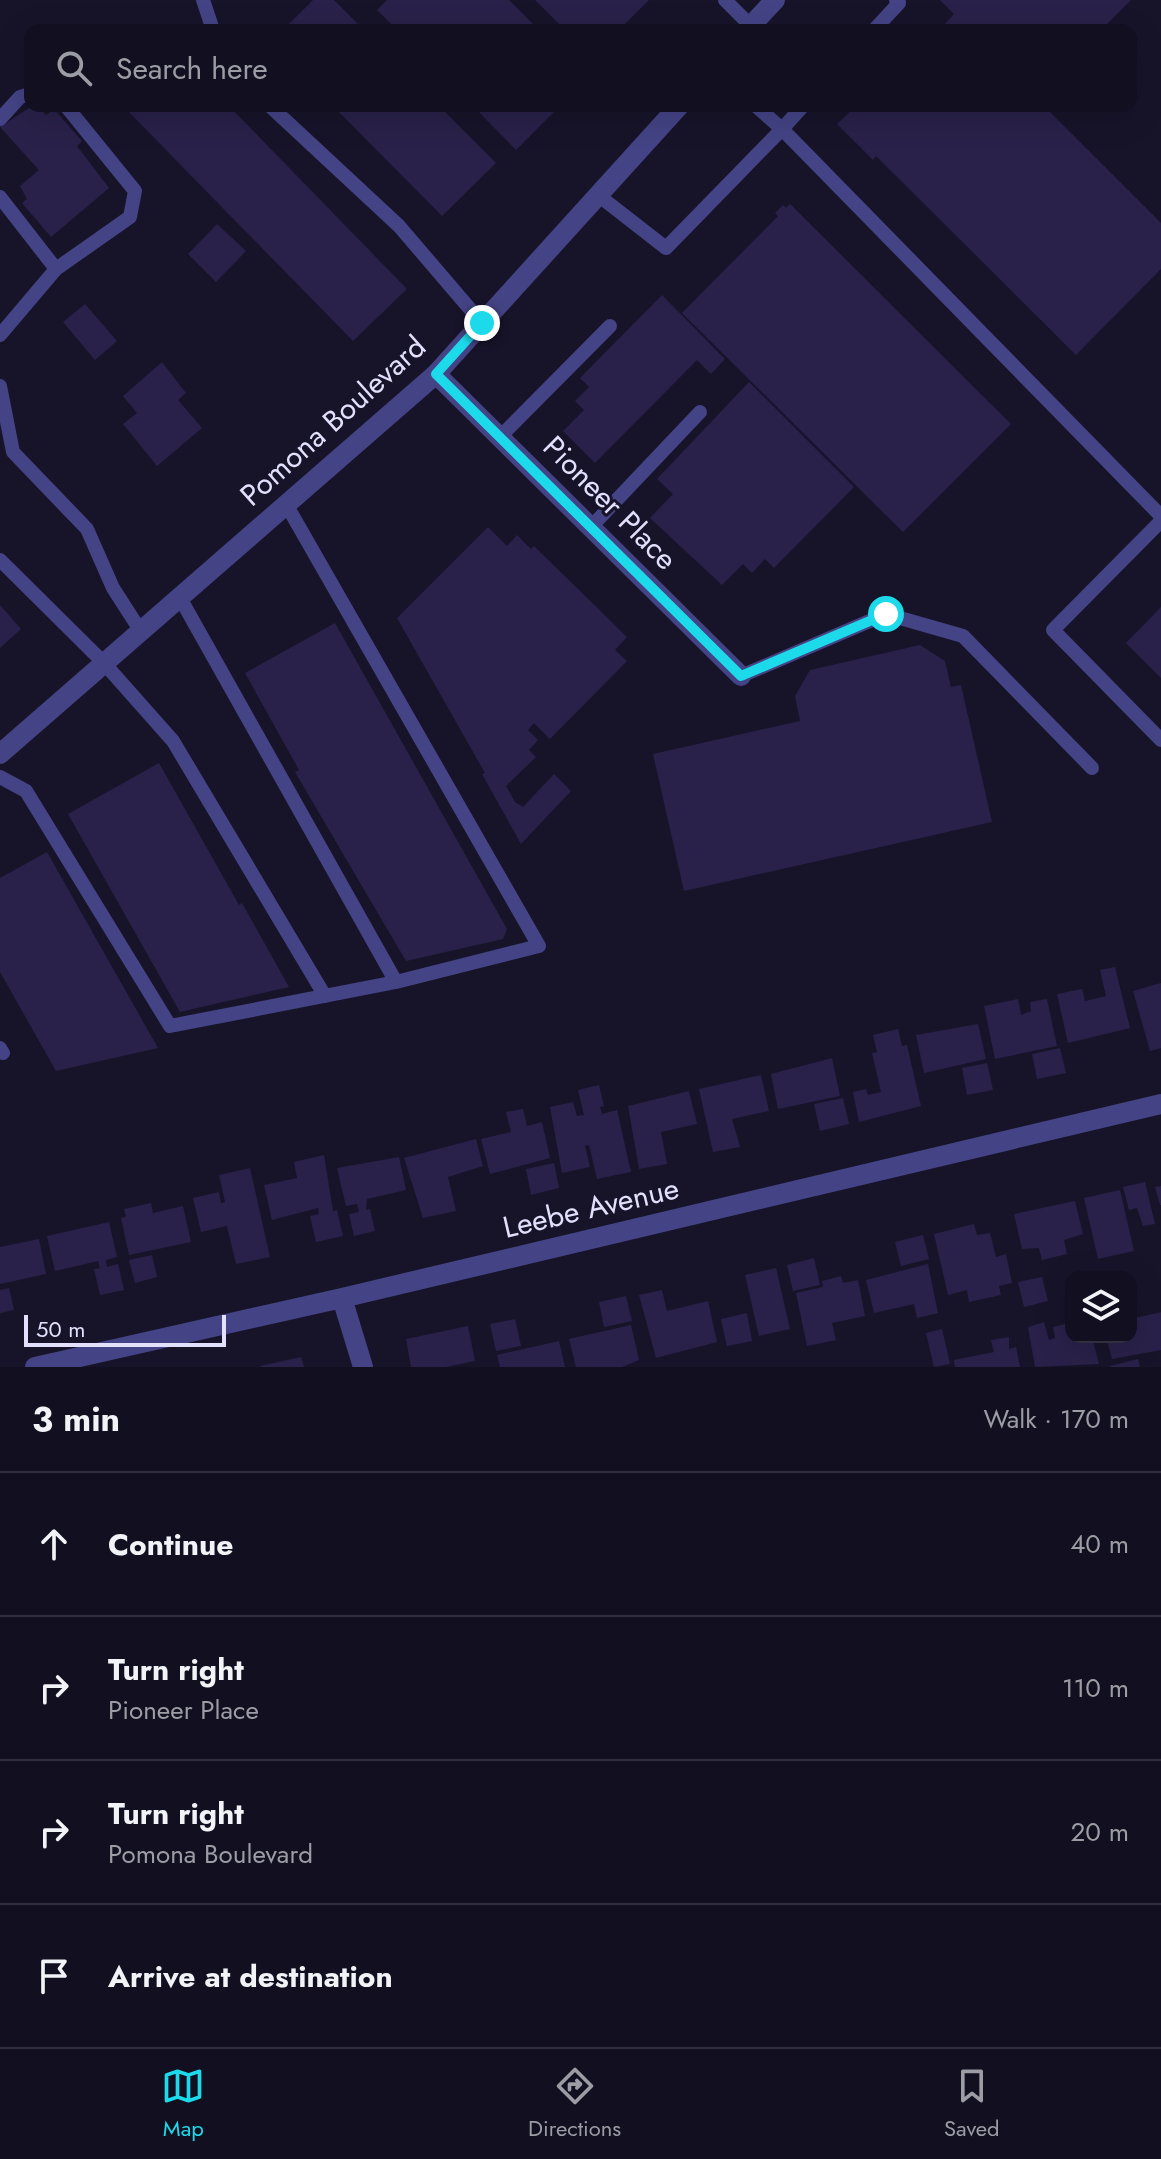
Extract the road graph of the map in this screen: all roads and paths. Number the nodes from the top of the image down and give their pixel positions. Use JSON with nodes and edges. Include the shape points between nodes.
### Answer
{"nodes":[{"id":1,"x":203,"y":0,"type":"edge"},
{"id":2,"x":725,"y":0,"type":"edge"},
{"id":3,"x":775,"y":0,"type":"edge"},
{"id":4,"x":896,"y":0,"type":"edge"},
{"id":5,"x":211,"y":24,"type":"edge"},
{"id":6,"x":746,"y":24,"type":"edge"},
{"id":7,"x":753,"y":24,"type":"edge"},
{"id":8,"x":880,"y":24,"type":"edge"},
{"id":9,"x":24,"y":96,"type":"edge"},
{"id":10,"x":71,"y":112,"type":"edge"},
{"id":11,"x":276,"y":112,"type":"edge"},
{"id":12,"x":674,"y":112,"type":"edge"},
{"id":13,"x":763,"y":112,"type":"edge"},
{"id":14,"x":798,"y":112,"type":"edge"},
{"id":15,"x":0,"y":119,"type":"edge"},
{"id":16,"x":782,"y":129,"type":"junction"},
{"id":17,"x":598,"y":195,"type":"junction"},
{"id":18,"x":0,"y":197,"type":"edge"},
{"id":19,"x":56,"y":269,"type":"junction"},
{"id":20,"x":482,"y":323,"type":"junction"},
{"id":21,"x":610,"y":326,"type":"dead end"},
{"id":22,"x":0,"y":335,"type":"edge"},
{"id":23,"x":436,"y":374,"type":"junction"},
{"id":24,"x":0,"y":386,"type":"edge"},
{"id":25,"x":700,"y":412,"type":"dead end"},
{"id":26,"x":500,"y":437,"type":"junction"},
{"id":27,"x":286,"y":504,"type":"junction"},
{"id":28,"x":1161,"y":519,"type":"edge"},
{"id":29,"x":591,"y":527,"type":"junction"},
{"id":30,"x":0,"y":560,"type":"edge"},
{"id":31,"x":179,"y":596,"type":"junction"},
{"id":32,"x":140,"y":630,"type":"junction"},
{"id":33,"x":103,"y":662,"type":"junction"},
{"id":34,"x":741,"y":676,"type":"joint"},
{"id":35,"x":1161,"y":740,"type":"edge"},
{"id":36,"x":0,"y":754,"type":"edge"},
{"id":37,"x":1092,"y":768,"type":"dead end"},
{"id":38,"x":0,"y":777,"type":"edge"},
{"id":39,"x":396,"y":982,"type":"junction"},
{"id":40,"x":325,"y":996,"type":"junction"},
{"id":41,"x":1161,"y":1104,"type":"edge"},
{"id":42,"x":342,"y":1298,"type":"junction"},
{"id":43,"x":35,"y":1367,"type":"edge"},
{"id":44,"x":363,"y":1367,"type":"edge"}],
"edges":[{"from":1,"to":5,"type":"lane"},
{"from":2,"to":6,"type":"lane"},
{"from":3,"to":7,"type":"street"},
{"from":4,"to":8,"type":"lane","via":[[899,3]]},
{"from":9,"to":15,"type":"lane"},
{"from":10,"to":19,"type":"lane","via":[[135,191],[130,217]]},
{"from":11,"to":20,"type":"lane","via":[[399,226]]},
{"from":12,"to":17,"type":"street","name":"Pomona Boulevard"},
{"from":13,"to":16,"type":"lane"},
{"from":14,"to":16,"type":"lane"},
{"from":16,"to":17,"type":"lane","via":[[666,248]]},
{"from":16,"to":28,"type":"lane"},
{"from":17,"to":20,"type":"street","name":"Pomona Boulevard"},
{"from":18,"to":19,"type":"lane"},
{"from":19,"to":22,"type":"lane"},
{"from":20,"to":23,"type":"street","name":"Pomona Boulevard"},
{"from":21,"to":26,"type":"lane"},
{"from":23,"to":26,"type":"street","name":"Pioneer Place"},
{"from":23,"to":27,"type":"street","name":"Pomona Boulevard"},
{"from":24,"to":32,"type":"lane","via":[[13,452],[87,529],[113,588]]},
{"from":25,"to":29,"type":"lane"},
{"from":26,"to":29,"type":"street","name":"Pioneer Place"},
{"from":27,"to":31,"type":"street","name":"Pomona Boulevard"},
{"from":27,"to":39,"type":"lane","via":[[539,946]]},
{"from":28,"to":35,"type":"lane","via":[[1053,630]]},
{"from":29,"to":34,"type":"street","name":"Pioneer Place"},
{"from":30,"to":33,"type":"lane"},
{"from":31,"to":32,"type":"street","name":"Pomona Boulevard"},
{"from":31,"to":39,"type":"lane"},
{"from":32,"to":33,"type":"street","name":"Pomona Boulevard"},
{"from":33,"to":36,"type":"street","name":"Pomona Boulevard"},
{"from":33,"to":40,"type":"lane","via":[[173,741]]},
{"from":34,"to":37,"type":"lane","via":[[886,614],[963,636]]},
{"from":38,"to":40,"type":"lane","via":[[26,791],[170,1026]]},
{"from":39,"to":40,"type":"lane"},
{"from":41,"to":42,"type":"street","name":"Leebe Avenue"},
{"from":42,"to":43,"type":"street","name":"Leebe Avenue"},
{"from":42,"to":44,"type":"street"}]}
